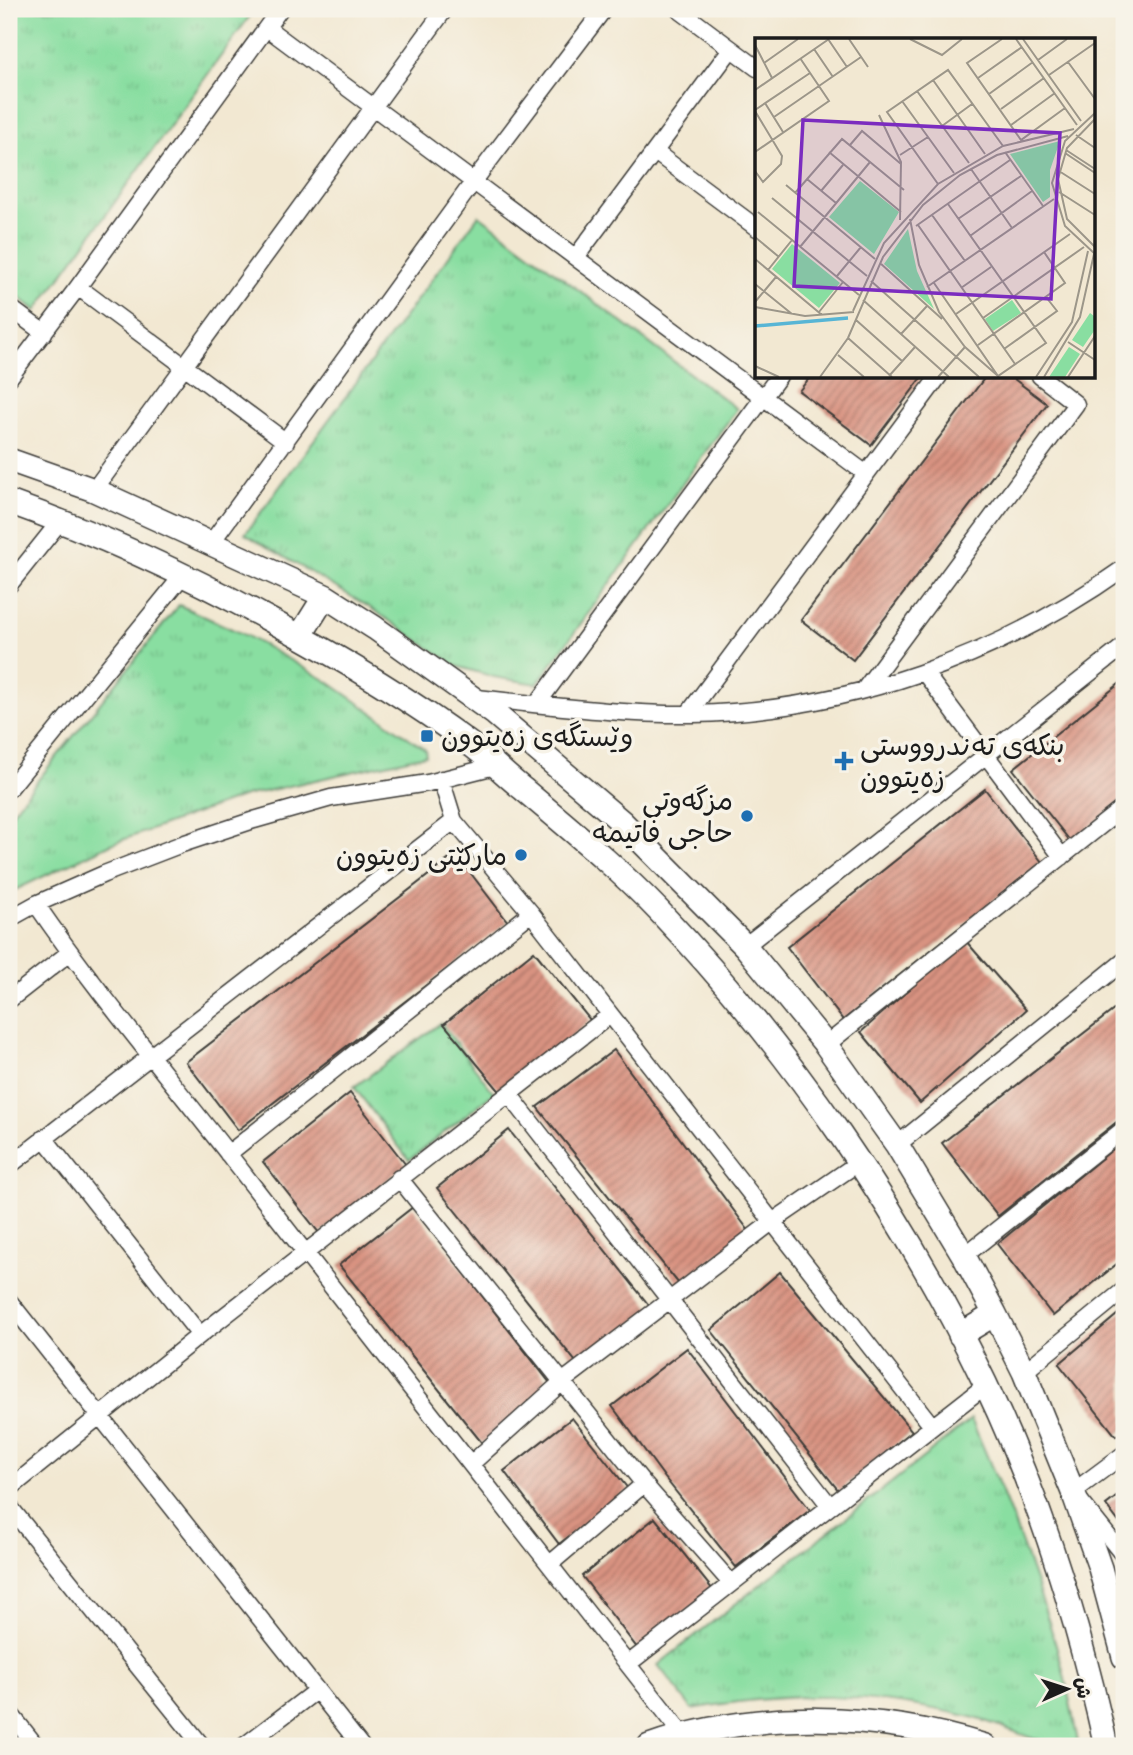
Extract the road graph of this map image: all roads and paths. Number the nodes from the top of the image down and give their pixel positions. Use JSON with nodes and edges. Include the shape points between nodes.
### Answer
{"nodes":[{"id":1,"x":280,"y":9,"type":"edge"},
{"id":2,"x":445,"y":9,"type":"edge"},
{"id":3,"x":604,"y":9,"type":"edge"},
{"id":4,"x":678,"y":9,"type":"edge"},
{"id":5,"x":267,"y":28,"type":"junction"},
{"id":6,"x":731,"y":49,"type":"junction"},
{"id":7,"x":755,"y":67,"type":"edge"},
{"id":8,"x":372,"y":107,"type":"junction"},
{"id":9,"x":655,"y":152,"type":"junction"},
{"id":10,"x":474,"y":181,"type":"junction"},
{"id":11,"x":755,"y":227,"type":"edge"},
{"id":12,"x":576,"y":257,"type":"junction"},
{"id":13,"x":78,"y":287,"type":"junction"},
{"id":14,"x":9,"y":307,"type":"edge"},
{"id":15,"x":44,"y":333,"type":"junction"},
{"id":16,"x":184,"y":366,"type":"junction"},
{"id":17,"x":9,"y":378,"type":"edge"},
{"id":18,"x":778,"y":378,"type":"edge"},
{"id":19,"x":937,"y":378,"type":"edge"},
{"id":20,"x":1043,"y":378,"type":"edge"},
{"id":21,"x":764,"y":397,"type":"junction"},
{"id":22,"x":286,"y":442,"type":"junction"},
{"id":23,"x":9,"y":460,"type":"edge"},
{"id":24,"x":865,"y":473,"type":"junction"},
{"id":25,"x":94,"y":490,"type":"junction"},
{"id":26,"x":9,"y":502,"type":"edge"},
{"id":27,"x":61,"y":520,"type":"junction"},
{"id":28,"x":211,"y":544,"type":"junction"},
{"id":29,"x":1124,"y":568,"type":"edge"},
{"id":30,"x":183,"y":575,"type":"junction"},
{"id":31,"x":9,"y":585,"type":"edge"},
{"id":32,"x":325,"y":596,"type":"junction"},
{"id":33,"x":300,"y":636,"type":"junction"},
{"id":34,"x":1124,"y":646,"type":"edge"},
{"id":35,"x":924,"y":672,"type":"junction"},
{"id":36,"x":864,"y":690,"type":"junction"},
{"id":37,"x":470,"y":697,"type":"junction"},
{"id":38,"x":537,"y":704,"type":"junction"},
{"id":39,"x":688,"y":714,"type":"junction"},
{"id":40,"x":986,"y":756,"type":"junction"},
{"id":41,"x":495,"y":765,"type":"junction"},
{"id":42,"x":441,"y":779,"type":"junction"},
{"id":43,"x":9,"y":789,"type":"edge"},
{"id":44,"x":1124,"y":807,"type":"edge"},
{"id":45,"x":454,"y":821,"type":"junction"},
{"id":46,"x":1062,"y":857,"type":"junction"},
{"id":47,"x":36,"y":904,"type":"junction"},
{"id":48,"x":531,"y":913,"type":"junction"},
{"id":49,"x":9,"y":919,"type":"edge"},
{"id":50,"x":746,"y":946,"type":"junction"},
{"id":51,"x":69,"y":953,"type":"junction"},
{"id":52,"x":1124,"y":961,"type":"edge"},
{"id":53,"x":9,"y":1000,"type":"edge"},
{"id":54,"x":610,"y":1015,"type":"junction"},
{"id":55,"x":826,"y":1045,"type":"junction"},
{"id":56,"x":149,"y":1056,"type":"junction"},
{"id":57,"x":509,"y":1094,"type":"junction"},
{"id":58,"x":1124,"y":1129,"type":"edge"},
{"id":59,"x":44,"y":1138,"type":"junction"},
{"id":60,"x":897,"y":1145,"type":"junction"},
{"id":61,"x":228,"y":1154,"type":"junction"},
{"id":62,"x":858,"y":1163,"type":"junction"},
{"id":63,"x":9,"y":1166,"type":"edge"},
{"id":64,"x":399,"y":1178,"type":"junction"},
{"id":65,"x":772,"y":1222,"type":"junction"},
{"id":66,"x":305,"y":1254,"type":"junction"},
{"id":67,"x":964,"y":1256,"type":"junction"},
{"id":68,"x":1124,"y":1290,"type":"edge"},
{"id":69,"x":9,"y":1301,"type":"edge"},
{"id":70,"x":670,"y":1301,"type":"junction"},
{"id":71,"x":995,"y":1314,"type":"junction"},
{"id":72,"x":200,"y":1335,"type":"junction"},
{"id":73,"x":960,"y":1335,"type":"junction"},
{"id":74,"x":1024,"y":1372,"type":"junction"},
{"id":75,"x":562,"y":1382,"type":"junction"},
{"id":76,"x":985,"y":1385,"type":"junction"},
{"id":77,"x":100,"y":1416,"type":"junction"},
{"id":78,"x":932,"y":1426,"type":"junction"},
{"id":79,"x":1124,"y":1454,"type":"edge"},
{"id":80,"x":472,"y":1463,"type":"junction"},
{"id":81,"x":644,"y":1484,"type":"junction"},
{"id":82,"x":9,"y":1489,"type":"edge"},
{"id":83,"x":1073,"y":1492,"type":"junction"},
{"id":84,"x":9,"y":1506,"type":"edge"},
{"id":85,"x":830,"y":1506,"type":"junction"},
{"id":86,"x":1124,"y":1556,"type":"edge"},
{"id":87,"x":550,"y":1564,"type":"junction"},
{"id":88,"x":731,"y":1583,"type":"junction"},
{"id":89,"x":1124,"y":1657,"type":"edge"},
{"id":90,"x":628,"y":1664,"type":"junction"},
{"id":91,"x":317,"y":1690,"type":"junction"},
{"id":92,"x":11,"y":1719,"type":"edge"},
{"id":93,"x":684,"y":1736,"type":"junction"},
{"id":94,"x":36,"y":1746,"type":"edge"},
{"id":95,"x":202,"y":1746,"type":"edge"},
{"id":96,"x":244,"y":1746,"type":"edge"},
{"id":97,"x":361,"y":1746,"type":"edge"},
{"id":98,"x":649,"y":1746,"type":"edge"},
{"id":99,"x":985,"y":1746,"type":"edge"},
{"id":100,"x":1106,"y":1746,"type":"edge"}],
"edges":[{"from":1,"to":5,"type":"street"},
{"from":2,"to":8,"type":"street"},
{"from":3,"to":10,"type":"street"},
{"from":4,"to":6,"type":"street"},
{"from":5,"to":8,"type":"street"},
{"from":5,"to":13,"type":"street"},
{"from":6,"to":7,"type":"street"},
{"from":6,"to":9,"type":"street"},
{"from":8,"to":10,"type":"street"},
{"from":8,"to":16,"type":"street"},
{"from":9,"to":11,"type":"street"},
{"from":9,"to":12,"type":"street"},
{"from":10,"to":12,"type":"street"},
{"from":10,"to":22,"type":"street"},
{"from":12,"to":21,"type":"street"},
{"from":13,"to":15,"type":"street"},
{"from":13,"to":16,"type":"street"},
{"from":14,"to":15,"type":"street"},
{"from":15,"to":17,"type":"street"},
{"from":16,"to":22,"type":"street"},
{"from":16,"to":25,"type":"street"},
{"from":18,"to":21,"type":"street"},
{"from":19,"to":24,"type":"street"},
{"from":20,"to":36,"type":"street","via":[[1076,404]]},
{"from":21,"to":24,"type":"street"},
{"from":21,"to":38,"type":"street"},
{"from":22,"to":28,"type":"street"},
{"from":23,"to":25,"type":"street"},
{"from":24,"to":39,"type":"street"},
{"from":25,"to":28,"type":"street"},
{"from":26,"to":27,"type":"street"},
{"from":27,"to":30,"type":"street"},
{"from":27,"to":31,"type":"street"},
{"from":28,"to":32,"type":"street"},
{"from":29,"to":35,"type":"street","via":[[1020,632]]},
{"from":30,"to":33,"type":"street"},
{"from":30,"to":43,"type":"street"},
{"from":32,"to":33,"type":"street"},
{"from":32,"to":37,"type":"street"},
{"from":33,"to":41,"type":"street","via":[[354,666]]},
{"from":34,"to":40,"type":"street"},
{"from":35,"to":36,"type":"street"},
{"from":35,"to":40,"type":"street"},
{"from":36,"to":39,"type":"street","via":[[816,701]]},
{"from":37,"to":38,"type":"street"},
{"from":37,"to":50,"type":"street","via":[[622,822]]},
{"from":38,"to":39,"type":"street"},
{"from":40,"to":46,"type":"street"},
{"from":40,"to":50,"type":"street"},
{"from":41,"to":42,"type":"street"},
{"from":41,"to":62,"type":"street","via":[[591,845],[691,946],[811,1093]]},
{"from":42,"to":45,"type":"street"},
{"from":42,"to":47,"type":"street","via":[[331,798],[254,820],[169,849]]},
{"from":44,"to":46,"type":"street"},
{"from":45,"to":48,"type":"street"},
{"from":45,"to":56,"type":"street"},
{"from":46,"to":55,"type":"street"},
{"from":47,"to":49,"type":"street"},
{"from":47,"to":51,"type":"street"},
{"from":48,"to":54,"type":"street"},
{"from":48,"to":61,"type":"street"},
{"from":50,"to":55,"type":"street"},
{"from":51,"to":53,"type":"street"},
{"from":51,"to":56,"type":"street"},
{"from":52,"to":60,"type":"street"},
{"from":54,"to":57,"type":"street"},
{"from":54,"to":65,"type":"street"},
{"from":55,"to":60,"type":"street"},
{"from":56,"to":59,"type":"street"},
{"from":56,"to":61,"type":"street"},
{"from":57,"to":64,"type":"street"},
{"from":57,"to":70,"type":"street"},
{"from":58,"to":67,"type":"street"},
{"from":59,"to":63,"type":"street"},
{"from":59,"to":72,"type":"street"},
{"from":60,"to":67,"type":"street"},
{"from":61,"to":66,"type":"street"},
{"from":62,"to":65,"type":"street"},
{"from":62,"to":73,"type":"street"},
{"from":64,"to":66,"type":"street"},
{"from":64,"to":75,"type":"street"},
{"from":65,"to":70,"type":"street"},
{"from":65,"to":78,"type":"street"},
{"from":66,"to":72,"type":"street"},
{"from":66,"to":80,"type":"street"},
{"from":67,"to":71,"type":"street"},
{"from":68,"to":74,"type":"street"},
{"from":69,"to":77,"type":"street"},
{"from":70,"to":75,"type":"street"},
{"from":70,"to":85,"type":"street"},
{"from":71,"to":73,"type":"street"},
{"from":71,"to":74,"type":"street"},
{"from":72,"to":77,"type":"street"},
{"from":73,"to":76,"type":"street"},
{"from":74,"to":83,"type":"street"},
{"from":75,"to":80,"type":"street"},
{"from":75,"to":81,"type":"street"},
{"from":76,"to":78,"type":"street"},
{"from":76,"to":100,"type":"street","via":[[1036,1510],[1076,1626]]},
{"from":77,"to":82,"type":"street"},
{"from":77,"to":91,"type":"street"},
{"from":78,"to":85,"type":"street"},
{"from":79,"to":83,"type":"street"},
{"from":80,"to":87,"type":"street"},
{"from":81,"to":87,"type":"street"},
{"from":81,"to":88,"type":"street"},
{"from":83,"to":86,"type":"street"},
{"from":83,"to":89,"type":"street"},
{"from":84,"to":95,"type":"street"},
{"from":85,"to":88,"type":"street"},
{"from":87,"to":90,"type":"street"},
{"from":88,"to":90,"type":"street"},
{"from":90,"to":93,"type":"street"},
{"from":91,"to":96,"type":"street"},
{"from":91,"to":97,"type":"street"},
{"from":92,"to":94,"type":"street"},
{"from":93,"to":98,"type":"street"},
{"from":93,"to":99,"type":"street","via":[[744,1724],[832,1720],[919,1729]]}]}
